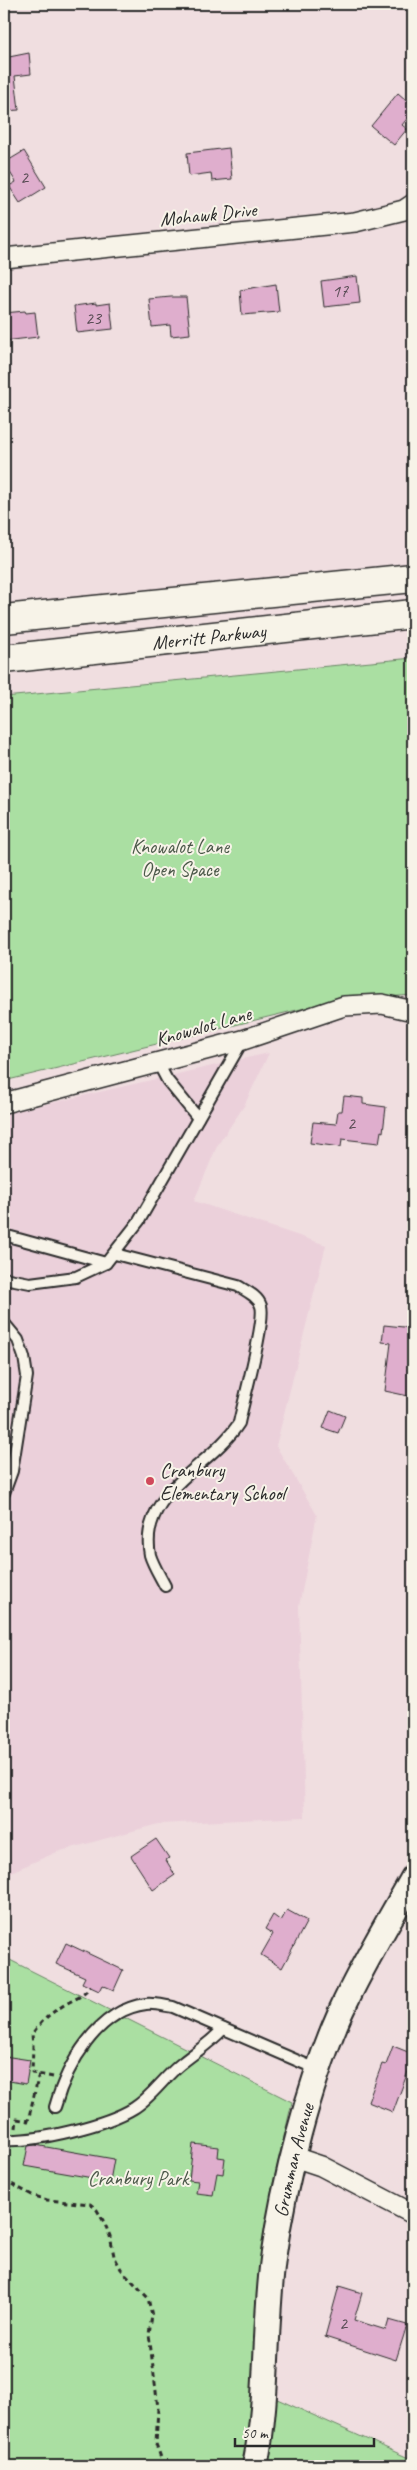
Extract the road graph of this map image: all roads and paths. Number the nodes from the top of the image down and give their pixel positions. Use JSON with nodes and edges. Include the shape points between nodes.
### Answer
{"nodes":[{"id":1,"x":413,"y":204,"type":"edge"},
{"id":2,"x":4,"y":258,"type":"edge"},
{"id":3,"x":413,"y":578,"type":"edge"},
{"id":4,"x":413,"y":614,"type":"edge"},
{"id":5,"x":4,"y":619,"type":"edge"},
{"id":6,"x":4,"y":659,"type":"edge"},
{"id":7,"x":413,"y":1011,"type":"edge"},
{"id":8,"x":243,"y":1040,"type":"junction"},
{"id":9,"x":158,"y":1062,"type":"junction"},
{"id":10,"x":4,"y":1103,"type":"edge"},
{"id":11,"x":198,"y":1118,"type":"junction"},
{"id":12,"x":4,"y":1235,"type":"edge"},
{"id":13,"x":115,"y":1254,"type":"junction"},
{"id":14,"x":106,"y":1263,"type":"junction"},
{"id":15,"x":4,"y":1278,"type":"edge"},
{"id":16,"x":4,"y":1323,"type":"edge"},
{"id":17,"x":4,"y":1493,"type":"edge"},
{"id":18,"x":165,"y":1586,"type":"dead end"},
{"id":19,"x":413,"y":1878,"type":"edge"},
{"id":20,"x":90,"y":1987,"type":"dead end"},
{"id":21,"x":223,"y":2029,"type":"junction"},
{"id":22,"x":319,"y":2070,"type":"junction"},
{"id":23,"x":39,"y":2074,"type":"junction"},
{"id":24,"x":63,"y":2079,"type":"junction"},
{"id":25,"x":55,"y":2108,"type":"dead end"},
{"id":26,"x":8,"y":2140,"type":"edge"},
{"id":27,"x":294,"y":2157,"type":"junction"},
{"id":28,"x":4,"y":2180,"type":"edge"},
{"id":29,"x":413,"y":2214,"type":"edge"},
{"id":30,"x":164,"y":2466,"type":"edge"},
{"id":31,"x":255,"y":2466,"type":"edge"}],
"edges":[{"from":1,"to":2,"type":"street","name":"Mohawk Drive","via":[[404,210],[355,222]]},
{"from":3,"to":5,"type":"highway","name":"Merritt Parkway"},
{"from":4,"to":6,"type":"highway","name":"Merritt Parkway"},
{"from":7,"to":8,"type":"street","name":"Knowalot Lane","via":[[382,1004],[356,1004]]},
{"from":8,"to":9,"type":"street","name":"Knowalot Lane"},
{"from":8,"to":11,"type":"lane"},
{"from":9,"to":10,"type":"street","name":"Knowalot Lane"},
{"from":9,"to":11,"type":"lane","via":[[167,1080]]},
{"from":11,"to":13,"type":"lane","via":[[139,1221]]},
{"from":12,"to":14,"type":"lane"},
{"from":13,"to":14,"type":"lane"},
{"from":13,"to":18,"type":"lane","via":[[238,1286],[261,1305],[261,1323],[239,1422],[232,1434],[164,1498],[153,1516],[148,1536],[151,1556]]},
{"from":14,"to":15,"type":"lane","via":[[76,1277],[30,1283]]},
{"from":16,"to":17,"type":"lane","via":[[18,1340],[27,1376],[12,1472]]},
{"from":19,"to":22,"type":"street","name":"Grumman Avenue","via":[[342,2010]]},
{"from":20,"to":23,"type":"path","via":[[39,2023],[32,2034],[30,2072]]},
{"from":21,"to":22,"type":"lane"},
{"from":21,"to":24,"type":"lane","via":[[173,2007],[147,2004],[133,2008],[111,2016],[96,2031]]},
{"from":21,"to":26,"type":"lane","via":[[210,2044],[181,2063],[134,2108],[75,2129],[27,2140]]},
{"from":22,"to":27,"type":"street","name":"Grumman Avenue"},
{"from":23,"to":24,"type":"path"},
{"from":23,"to":26,"type":"path","via":[[28,2121],[17,2119]]},
{"from":24,"to":25,"type":"lane"},
{"from":27,"to":29,"type":"street","via":[[321,2166]]},
{"from":27,"to":31,"type":"street","name":"Grumman Avenue","via":[[273,2260],[263,2418]]},
{"from":28,"to":30,"type":"path","via":[[47,2200],[90,2204],[104,2222],[121,2269],[148,2298],[158,2408],[156,2444]]}]}
